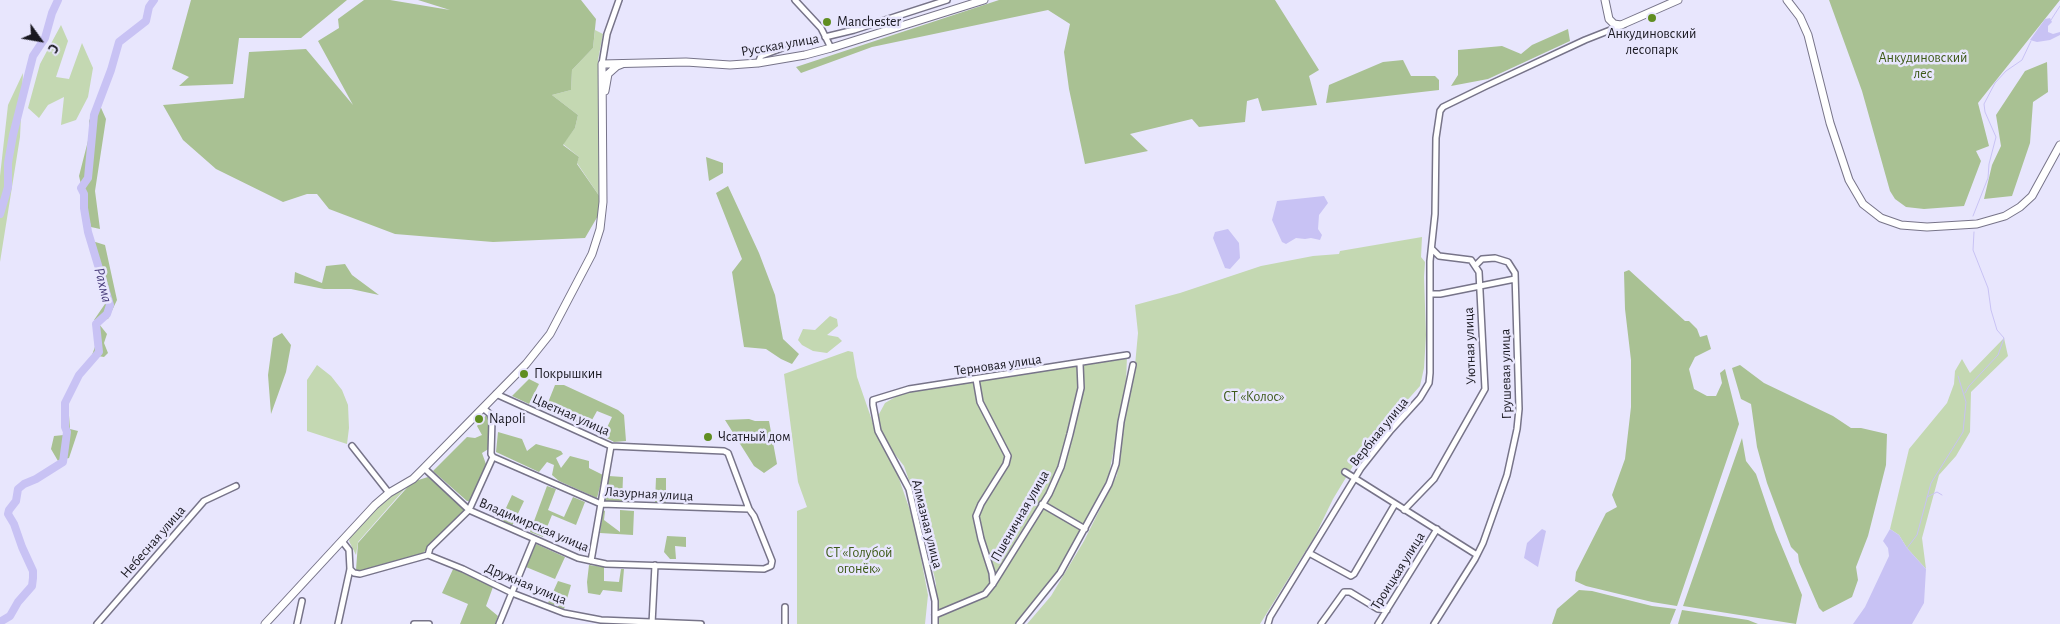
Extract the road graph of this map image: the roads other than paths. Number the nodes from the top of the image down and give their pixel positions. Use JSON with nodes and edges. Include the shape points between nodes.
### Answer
{"nodes":[{"id":1,"x":619,"y":0,"type":"edge"},
{"id":2,"x":795,"y":0,"type":"edge"},
{"id":3,"x":947,"y":0,"type":"edge"},
{"id":4,"x":984,"y":0,"type":"edge"},
{"id":5,"x":1605,"y":0,"type":"edge"},
{"id":6,"x":1678,"y":0,"type":"edge"},
{"id":7,"x":1787,"y":0,"type":"edge"},
{"id":8,"x":1607,"y":14,"type":"junction"},
{"id":9,"x":1625,"y":25,"type":"junction"},
{"id":10,"x":1607,"y":32,"type":"junction"},
{"id":11,"x":825,"y":37,"type":"junction"},
{"id":12,"x":782,"y":48,"type":"dead end"},
{"id":13,"x":831,"y":48,"type":"junction"},
{"id":14,"x":628,"y":62,"type":"junction"},
{"id":15,"x":758,"y":63,"type":"junction"},
{"id":16,"x":602,"y":64,"type":"junction"},
{"id":17,"x":602,"y":103,"type":"junction"},
{"id":18,"x":2060,"y":145,"type":"edge"},
{"id":19,"x":1432,"y":249,"type":"junction"},
{"id":20,"x":1476,"y":265,"type":"junction"},
{"id":21,"x":1515,"y":278,"type":"junction"},
{"id":22,"x":1479,"y":286,"type":"junction"},
{"id":23,"x":1431,"y":294,"type":"junction"},
{"id":24,"x":1127,"y":356,"type":"dead end"},
{"id":25,"x":1080,"y":364,"type":"junction"},
{"id":26,"x":1133,"y":365,"type":"dead end"},
{"id":27,"x":976,"y":380,"type":"junction"},
{"id":28,"x":496,"y":394,"type":"junction"},
{"id":29,"x":873,"y":403,"type":"joint"},
{"id":30,"x":483,"y":408,"type":"junction"},
{"id":31,"x":352,"y":446,"type":"dead end"},
{"id":32,"x":612,"y":446,"type":"junction"},
{"id":33,"x":493,"y":457,"type":"junction"},
{"id":34,"x":424,"y":468,"type":"junction"},
{"id":35,"x":1345,"y":472,"type":"dead end"},
{"id":36,"x":1356,"y":478,"type":"junction"},
{"id":37,"x":236,"y":486,"type":"dead end"},
{"id":38,"x":389,"y":494,"type":"junction"},
{"id":39,"x":601,"y":504,"type":"junction"},
{"id":40,"x":1042,"y":504,"type":"junction"},
{"id":41,"x":1395,"y":504,"type":"junction"},
{"id":42,"x":748,"y":509,"type":"junction"},
{"id":43,"x":469,"y":510,"type":"junction"},
{"id":44,"x":1404,"y":510,"type":"junction"},
{"id":45,"x":1085,"y":529,"type":"junction"},
{"id":46,"x":1437,"y":529,"type":"junction"},
{"id":47,"x":534,"y":539,"type":"junction"},
{"id":48,"x":342,"y":541,"type":"junction"},
{"id":49,"x":1309,"y":553,"type":"junction"},
{"id":50,"x":428,"y":555,"type":"junction"},
{"id":51,"x":1477,"y":555,"type":"junction"},
{"id":52,"x":591,"y":561,"type":"junction"},
{"id":53,"x":655,"y":565,"type":"junction"},
{"id":54,"x":350,"y":569,"type":"junction"},
{"id":55,"x":993,"y":584,"type":"junction"},
{"id":56,"x":512,"y":593,"type":"junction"},
{"id":57,"x":302,"y":601,"type":"dead end"},
{"id":58,"x":785,"y":607,"type":"dead end"},
{"id":59,"x":1387,"y":610,"type":"junction"},
{"id":60,"x":935,"y":615,"type":"junction"},
{"id":61,"x":652,"y":623,"type":"edge"},
{"id":62,"x":97,"y":624,"type":"edge"},
{"id":63,"x":265,"y":624,"type":"edge"},
{"id":64,"x":296,"y":624,"type":"edge"},
{"id":65,"x":338,"y":624,"type":"edge"},
{"id":66,"x":414,"y":624,"type":"edge"},
{"id":67,"x":429,"y":624,"type":"edge"},
{"id":68,"x":499,"y":624,"type":"edge"},
{"id":69,"x":701,"y":624,"type":"edge"},
{"id":70,"x":785,"y":624,"type":"edge"},
{"id":71,"x":935,"y":624,"type":"edge"},
{"id":72,"x":1020,"y":624,"type":"edge"},
{"id":73,"x":1268,"y":624,"type":"edge"},
{"id":74,"x":1321,"y":624,"type":"edge"},
{"id":75,"x":1378,"y":624,"type":"edge"},
{"id":76,"x":1434,"y":624,"type":"edge"}],
"edges":[{"from":1,"to":16,"type":"street","via":[[607,34]]},
{"from":2,"to":11,"type":"street","via":[[821,28]]},
{"from":3,"to":11,"type":"street"},
{"from":4,"to":13,"type":"street","name":"Русская улица"},
{"from":5,"to":8,"type":"street"},
{"from":6,"to":9,"type":"street"},
{"from":7,"to":18,"type":"street","via":[[1808,35],[1830,123],[1849,180],[1864,204],[1881,218],[1901,225],[1927,227],[1977,224],[2005,216],[2032,196]]},
{"from":8,"to":9,"type":"street","via":[[1614,24]]},
{"from":8,"to":10,"type":"street"},
{"from":9,"to":10,"type":"street"},
{"from":10,"to":19,"type":"street","name":"Вербная улица","via":[[1443,107],[1436,138]]},
{"from":11,"to":13,"type":"street"},
{"from":12,"to":15,"type":"street","via":[[762,56]]},
{"from":13,"to":15,"type":"street","name":"Русская улица"},
{"from":14,"to":15,"type":"street","name":"Русская улица"},
{"from":14,"to":16,"type":"street","name":"Русская улица"},
{"from":14,"to":17,"type":"street","via":[[616,66],[608,74]]},
{"from":16,"to":17,"type":"street"},
{"from":17,"to":28,"type":"street","via":[[603,202],[596,244],[550,334],[536,354]]},
{"from":19,"to":20,"type":"street","via":[[1439,256],[1471,260]]},
{"from":19,"to":23,"type":"street","name":"Вербная улица"},
{"from":20,"to":21,"type":"street","via":[[1482,259],[1508,262]]},
{"from":20,"to":22,"type":"street","name":"Уютная улица"},
{"from":21,"to":22,"type":"street"},
{"from":21,"to":51,"type":"street","name":"Грушевая улица","via":[[1517,428],[1507,475]]},
{"from":22,"to":23,"type":"street"},
{"from":22,"to":44,"type":"street","name":"Уютная улица","via":[[1484,389],[1434,479]]},
{"from":23,"to":36,"type":"street","name":"Вербная улица","via":[[1429,383]]},
{"from":24,"to":25,"type":"street","name":"Терновая улица"},
{"from":25,"to":27,"type":"street","name":"Терновая улица"},
{"from":25,"to":40,"type":"street","name":"Пшеничная улица","via":[[1081,388],[1068,442],[1061,467]]},
{"from":26,"to":45,"type":"street","via":[[1116,464]]},
{"from":27,"to":29,"type":"street","name":"Терновая улица","via":[[909,389]]},
{"from":27,"to":55,"type":"street","via":[[980,402],[1008,456],[976,516]]},
{"from":28,"to":30,"type":"street"},
{"from":28,"to":32,"type":"street","name":"Цветная улица"},
{"from":29,"to":60,"type":"street","name":"Алмазная улица","via":[[881,438],[909,489],[936,602]]},
{"from":30,"to":33,"type":"street","via":[[492,420]]},
{"from":30,"to":34,"type":"street"},
{"from":31,"to":38,"type":"street"},
{"from":32,"to":39,"type":"street"},
{"from":32,"to":42,"type":"street","name":"Цветная улица","via":[[724,451],[728,453]]},
{"from":33,"to":39,"type":"street","name":"Лазурная улица"},
{"from":33,"to":43,"type":"street"},
{"from":34,"to":38,"type":"street"},
{"from":34,"to":43,"type":"street"},
{"from":35,"to":36,"type":"street"},
{"from":36,"to":41,"type":"street"},
{"from":36,"to":49,"type":"street","name":"Вербная улица"},
{"from":37,"to":62,"type":"street","name":"Небесная улица","via":[[204,501]]},
{"from":38,"to":48,"type":"street"},
{"from":39,"to":42,"type":"street","name":"Лазурная улица"},
{"from":39,"to":52,"type":"street"},
{"from":40,"to":45,"type":"street"},
{"from":40,"to":55,"type":"street","name":"Пшеничная улица"},
{"from":41,"to":44,"type":"street"},
{"from":41,"to":49,"type":"street","via":[[1351,576]]},
{"from":42,"to":53,"type":"street","name":"Владимирская улица","via":[[754,516],[772,561],[771,566],[764,569]]},
{"from":43,"to":47,"type":"street","name":"Владимирская улица"},
{"from":43,"to":50,"type":"street","name":"Владимирская улица","via":[[430,548]]},
{"from":44,"to":46,"type":"street"},
{"from":45,"to":72,"type":"street","via":[[1056,580]]},
{"from":46,"to":51,"type":"street"},
{"from":46,"to":59,"type":"street","name":"Троицкая улица"},
{"from":47,"to":52,"type":"street","name":"Владимирская улица"},
{"from":47,"to":56,"type":"street"},
{"from":48,"to":54,"type":"street","via":[[349,550]]},
{"from":48,"to":63,"type":"street"},
{"from":49,"to":73,"type":"street","name":"Вербная улица"},
{"from":50,"to":54,"type":"street","via":[[360,574]]},
{"from":50,"to":56,"type":"street","name":"Дружная улица"},
{"from":51,"to":76,"type":"street","name":"Грушевая улица"},
{"from":52,"to":53,"type":"street","name":"Владимирская улица"},
{"from":53,"to":61,"type":"street"},
{"from":54,"to":65,"type":"street"},
{"from":55,"to":60,"type":"street","name":"Пшеничная улица","via":[[985,594]]},
{"from":56,"to":61,"type":"street","name":"Дружная улица","via":[[586,618]]},
{"from":56,"to":68,"type":"street"},
{"from":57,"to":64,"type":"street"},
{"from":58,"to":70,"type":"street"},
{"from":59,"to":74,"type":"street","via":[[1378,609],[1350,592],[1344,592]]},
{"from":59,"to":75,"type":"street","name":"Троицкая улица"},
{"from":60,"to":71,"type":"street","name":"Алмазная улица"},
{"from":61,"to":69,"type":"street","name":"Дружная улица"},
{"from":66,"to":67,"type":"street"}]}
